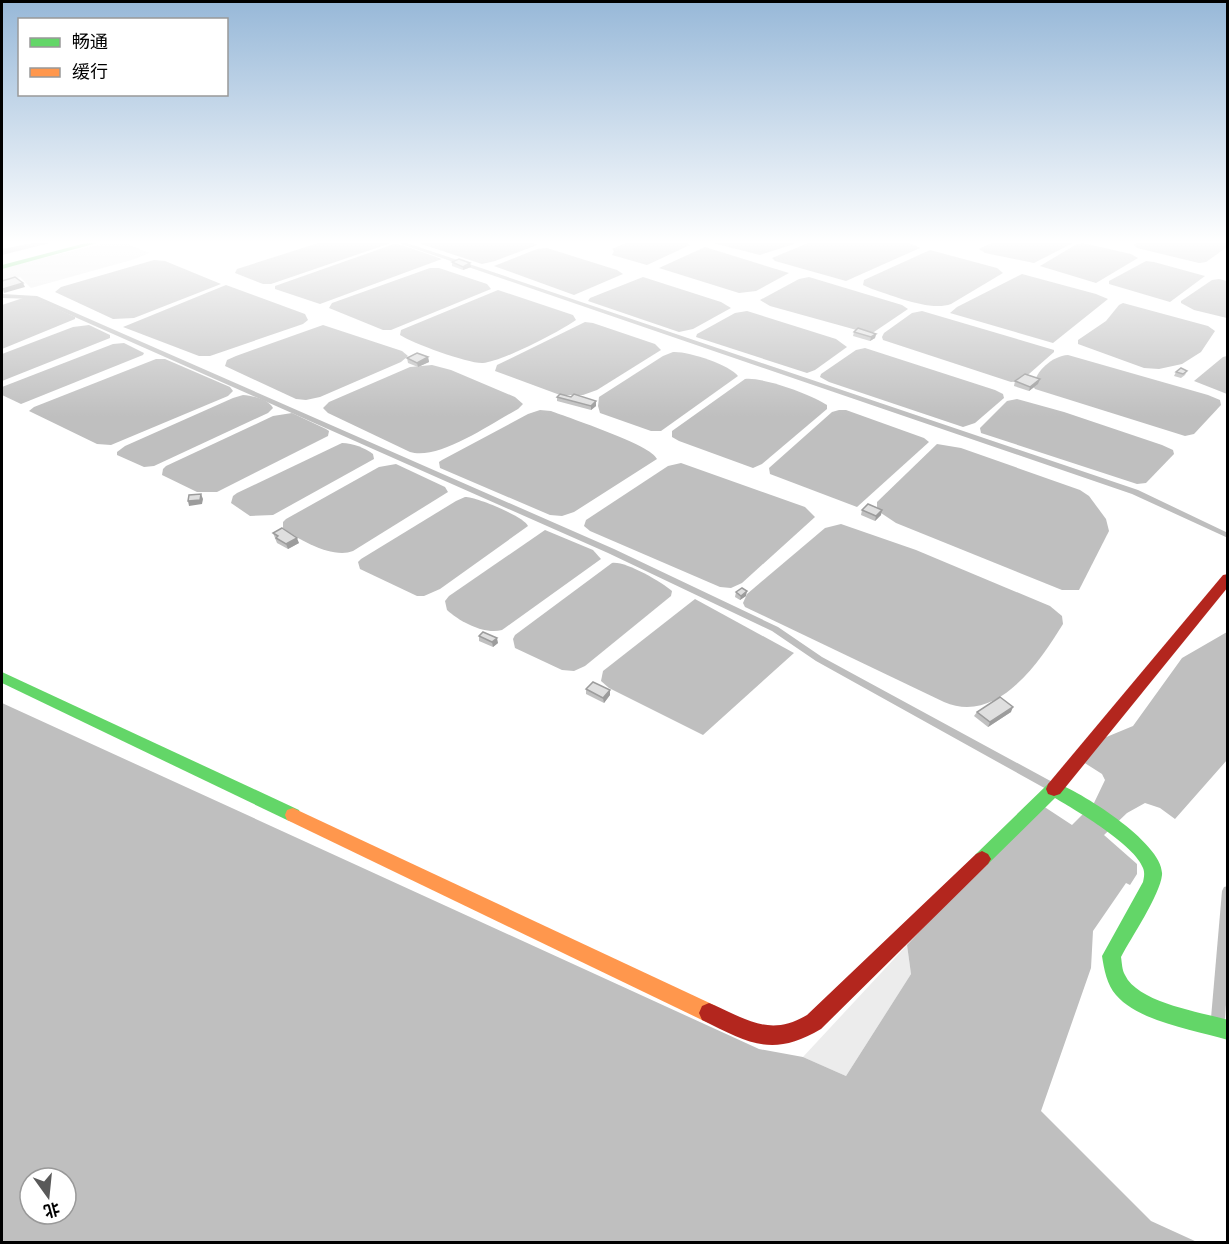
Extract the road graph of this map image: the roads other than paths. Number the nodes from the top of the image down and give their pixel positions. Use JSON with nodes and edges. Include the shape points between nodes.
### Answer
{"nodes":[{"id":1,"x":44,"y":301,"type":"edge"},
{"id":2,"x":574,"y":301,"type":"edge"},
{"id":3,"x":1227,"y":536,"type":"edge"},
{"id":4,"x":1227,"y":578,"type":"edge"},
{"id":5,"x":2,"y":677,"type":"edge"},
{"id":6,"x":1054,"y":789,"type":"junction"},
{"id":7,"x":1076,"y":803,"type":"joint"},
{"id":8,"x":1227,"y":891,"type":"edge"},
{"id":9,"x":1222,"y":1028,"type":"edge"}],
"edges":[{"from":1,"to":6,"type":"lane","via":[[611,551],[775,629],[819,659]]},
{"from":2,"to":3,"type":"lane","via":[[1135,492]]},
{"from":4,"to":6,"type":"street"},
{"from":5,"to":6,"type":"street","via":[[754,1034],[771,1038],[802,1032],[814,1022]]},
{"from":6,"to":7,"type":"lane"},
{"from":7,"to":9,"type":"street","via":[[1139,847],[1153,866],[1154,876],[1111,956],[1113,974],[1125,992],[1139,1002]]},
{"from":8,"to":9,"type":"lane"}]}
